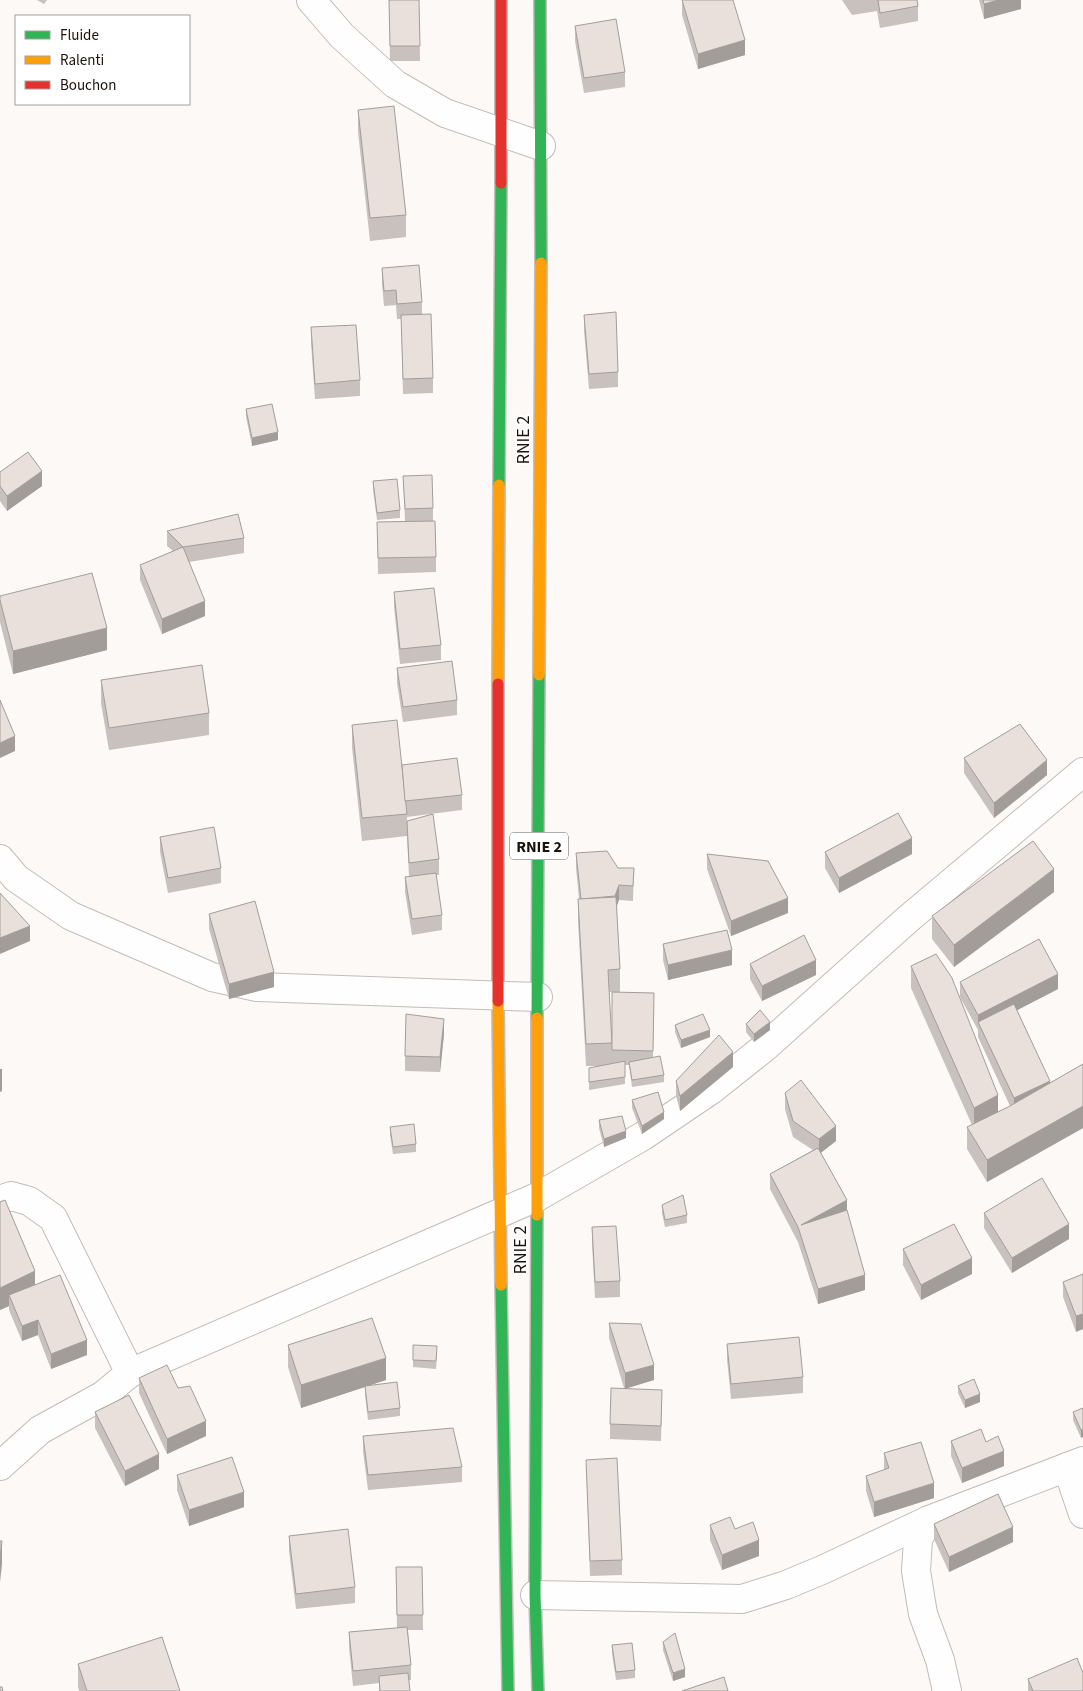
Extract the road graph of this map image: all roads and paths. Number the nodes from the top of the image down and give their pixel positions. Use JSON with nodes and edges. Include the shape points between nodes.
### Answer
{"nodes":[{"id":1,"x":311,"y":0,"type":"edge"},
{"id":2,"x":501,"y":0,"type":"edge"},
{"id":3,"x":540,"y":0,"type":"edge"},
{"id":4,"x":501,"y":132,"type":"junction"},
{"id":5,"x":541,"y":146,"type":"junction"},
{"id":6,"x":1083,"y":772,"type":"edge"},
{"id":7,"x":0,"y":859,"type":"edge"},
{"id":8,"x":498,"y":996,"type":"junction"},
{"id":9,"x":538,"y":997,"type":"junction"},
{"id":10,"x":537,"y":1197,"type":"junction"},
{"id":11,"x":0,"y":1200,"type":"edge"},
{"id":12,"x":500,"y":1212,"type":"junction"},
{"id":13,"x":130,"y":1374,"type":"junction"},
{"id":14,"x":1075,"y":1464,"type":"edge"},
{"id":15,"x":0,"y":1466,"type":"edge"},
{"id":16,"x":1083,"y":1514,"type":"edge"},
{"id":17,"x":929,"y":1520,"type":"junction"},
{"id":18,"x":535,"y":1595,"type":"junction"},
{"id":19,"x":508,"y":1691,"type":"edge"},
{"id":20,"x":538,"y":1691,"type":"edge"},
{"id":21,"x":947,"y":1691,"type":"edge"}],
"edges":[{"from":1,"to":4,"type":"street","via":[[342,36],[395,84],[445,113]]},
{"from":2,"to":4,"type":"main road"},
{"from":3,"to":5,"type":"main road","name":"RNIE 2","number":"RNIE 2"},
{"from":4,"to":5,"type":"street"},
{"from":4,"to":8,"type":"main road"},
{"from":5,"to":9,"type":"main road","name":"RNIE 2","number":"RNIE 2"},
{"from":6,"to":10,"type":"street","via":[[908,919],[764,1048],[711,1090],[643,1136]]},
{"from":7,"to":8,"type":"street","via":[[16,878],[70,916],[212,977],[257,986]]},
{"from":8,"to":9,"type":"street"},
{"from":8,"to":12,"type":"main road"},
{"from":9,"to":10,"type":"main road","name":"RNIE 2","number":"RNIE 2"},
{"from":10,"to":12,"type":"street"},
{"from":10,"to":18,"type":"main road","name":"RNIE 2","number":"RNIE 2"},
{"from":11,"to":13,"type":"street","via":[[11,1196],[29,1201],[53,1218]]},
{"from":12,"to":13,"type":"street"},
{"from":12,"to":19,"type":"main road"},
{"from":13,"to":15,"type":"street","via":[[102,1396],[40,1430]]},
{"from":14,"to":16,"type":"street"},
{"from":14,"to":17,"type":"street"},
{"from":17,"to":18,"type":"street","via":[[822,1570],[742,1599]]},
{"from":17,"to":21,"type":"street","via":[[918,1538],[916,1571],[923,1614],[940,1660]]},
{"from":18,"to":20,"type":"main road","name":"RNIE 2","number":"RNIE 2"}]}
